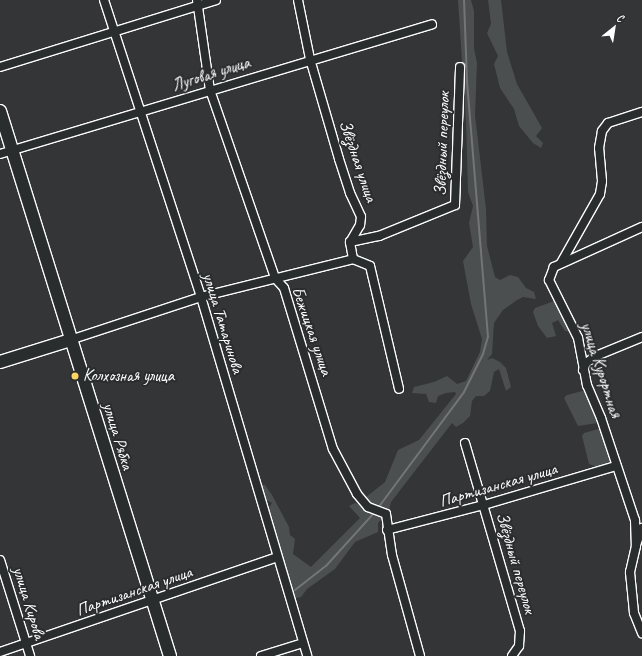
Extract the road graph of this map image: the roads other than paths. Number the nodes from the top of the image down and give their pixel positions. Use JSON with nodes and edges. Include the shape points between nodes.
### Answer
{"nodes":[{"id":1,"x":104,"y":0,"type":"edge"},
{"id":2,"x":216,"y":0,"type":"edge"},
{"id":3,"x":298,"y":0,"type":"edge"},
{"id":4,"x":198,"y":3,"type":"edge"},
{"id":5,"x":432,"y":24,"type":"dead end"},
{"id":6,"x":114,"y":32,"type":"junction"},
{"id":7,"x":310,"y":59,"type":"junction"},
{"id":8,"x":0,"y":67,"type":"edge"},
{"id":9,"x":460,"y":67,"type":"dead end"},
{"id":10,"x":210,"y":90,"type":"junction"},
{"id":11,"x":0,"y":110,"type":"edge"},
{"id":12,"x":138,"y":112,"type":"junction"},
{"id":13,"x":642,"y":112,"type":"edge"},
{"id":14,"x":12,"y":150,"type":"junction"},
{"id":15,"x":0,"y":154,"type":"edge"},
{"id":16,"x":642,"y":227,"type":"edge"},
{"id":17,"x":350,"y":242,"type":"junction"},
{"id":18,"x":353,"y":259,"type":"junction"},
{"id":19,"x":561,"y":264,"type":"junction"},
{"id":20,"x":276,"y":278,"type":"junction"},
{"id":21,"x":201,"y":297,"type":"junction"},
{"id":22,"x":642,"y":337,"type":"edge"},
{"id":23,"x":70,"y":340,"type":"junction"},
{"id":24,"x":0,"y":362,"type":"edge"},
{"id":25,"x":583,"y":370,"type":"junction"},
{"id":26,"x":399,"y":389,"type":"dead end"},
{"id":27,"x":465,"y":442,"type":"dead end"},
{"id":28,"x":616,"y":466,"type":"junction"},
{"id":29,"x":484,"y":505,"type":"junction"},
{"id":30,"x":642,"y":528,"type":"edge"},
{"id":31,"x":387,"y":530,"type":"junction"},
{"id":32,"x":636,"y":546,"type":"junction"},
{"id":33,"x":277,"y":557,"type":"junction"},
{"id":34,"x":0,"y":560,"type":"edge"},
{"id":35,"x":152,"y":601,"type":"junction"},
{"id":36,"x":642,"y":633,"type":"edge"},
{"id":37,"x":303,"y":643,"type":"junction"},
{"id":38,"x":26,"y":644,"type":"junction"},
{"id":39,"x":0,"y":652,"type":"edge"},
{"id":40,"x":30,"y":656,"type":"edge"},
{"id":41,"x":170,"y":656,"type":"edge"},
{"id":42,"x":261,"y":656,"type":"edge"},
{"id":43,"x":307,"y":656,"type":"edge"},
{"id":44,"x":420,"y":656,"type":"edge"},
{"id":45,"x":512,"y":656,"type":"edge"}],
"edges":[{"from":1,"to":6,"type":"street","name":"улица Татаринова"},
{"from":2,"to":4,"type":"street"},
{"from":3,"to":7,"type":"street","name":"Звёздная улица"},
{"from":4,"to":6,"type":"street"},
{"from":4,"to":10,"type":"street","name":"Бежицкая улица"},
{"from":5,"to":7,"type":"street","name":"Луговая улица"},
{"from":6,"to":8,"type":"street"},
{"from":6,"to":12,"type":"street","name":"улица Татаринова"},
{"from":7,"to":10,"type":"street","name":"Луговая улица"},
{"from":7,"to":17,"type":"street","name":"Звёздная улица","via":[[350,193],[362,217]]},
{"from":9,"to":17,"type":"street","name":"Звёздный переулок","via":[[455,205],[379,236]]},
{"from":10,"to":12,"type":"street","name":"Луговая улица"},
{"from":10,"to":20,"type":"street","name":"Бежицкая улица"},
{"from":11,"to":14,"type":"main road","name":"улица Рябка"},
{"from":12,"to":14,"type":"street","name":"Луговая улица"},
{"from":12,"to":21,"type":"street","name":"улица Татаринова"},
{"from":13,"to":19,"type":"street","via":[[608,123],[602,131],[599,148],[602,181],[600,194]]},
{"from":14,"to":15,"type":"street","name":"Луговая улица"},
{"from":14,"to":23,"type":"main road","name":"улица Рябка"},
{"from":16,"to":19,"type":"street"},
{"from":17,"to":18,"type":"street"},
{"from":18,"to":20,"type":"street"},
{"from":18,"to":26,"type":"street","via":[[370,266]]},
{"from":19,"to":25,"type":"street","name":"улица Курортная","via":[[554,267],[549,280],[578,338]]},
{"from":20,"to":21,"type":"street"},
{"from":20,"to":31,"type":"street","name":"Бежицкая улица","via":[[284,288],[333,449],[357,494],[368,508],[386,514]]},
{"from":21,"to":23,"type":"street"},
{"from":21,"to":33,"type":"street","name":"улица Татаринова"},
{"from":22,"to":25,"type":"street","via":[[596,356],[586,363]]},
{"from":23,"to":24,"type":"main road"},
{"from":23,"to":35,"type":"main road","name":"улица Рябка"},
{"from":25,"to":28,"type":"street","name":"улица Курортная"},
{"from":27,"to":29,"type":"street","name":"Звёздный переулок"},
{"from":28,"to":29,"type":"street","name":"Партизанская улица"},
{"from":28,"to":32,"type":"street","name":"улица Курортная","via":[[634,520]]},
{"from":29,"to":31,"type":"street","name":"Партизанская улица"},
{"from":29,"to":45,"type":"street","name":"Звёздный переулок","via":[[520,632],[519,646]]},
{"from":30,"to":32,"type":"street"},
{"from":31,"to":44,"type":"street","name":"Бежицкая улица"},
{"from":32,"to":36,"type":"street","name":"улица Курортная","via":[[630,572],[634,613]]},
{"from":33,"to":35,"type":"street","name":"Партизанская улица"},
{"from":33,"to":37,"type":"street","name":"улица Татаринова"},
{"from":34,"to":38,"type":"street","name":"улица Кирова"},
{"from":35,"to":38,"type":"street","name":"Партизанская улица"},
{"from":35,"to":41,"type":"main road","name":"улица Рябка"},
{"from":37,"to":42,"type":"street"},
{"from":37,"to":43,"type":"street","name":"улица Татаринова"},
{"from":38,"to":39,"type":"street","name":"Партизанская улица"},
{"from":38,"to":40,"type":"street","name":"улица Кирова"}]}
